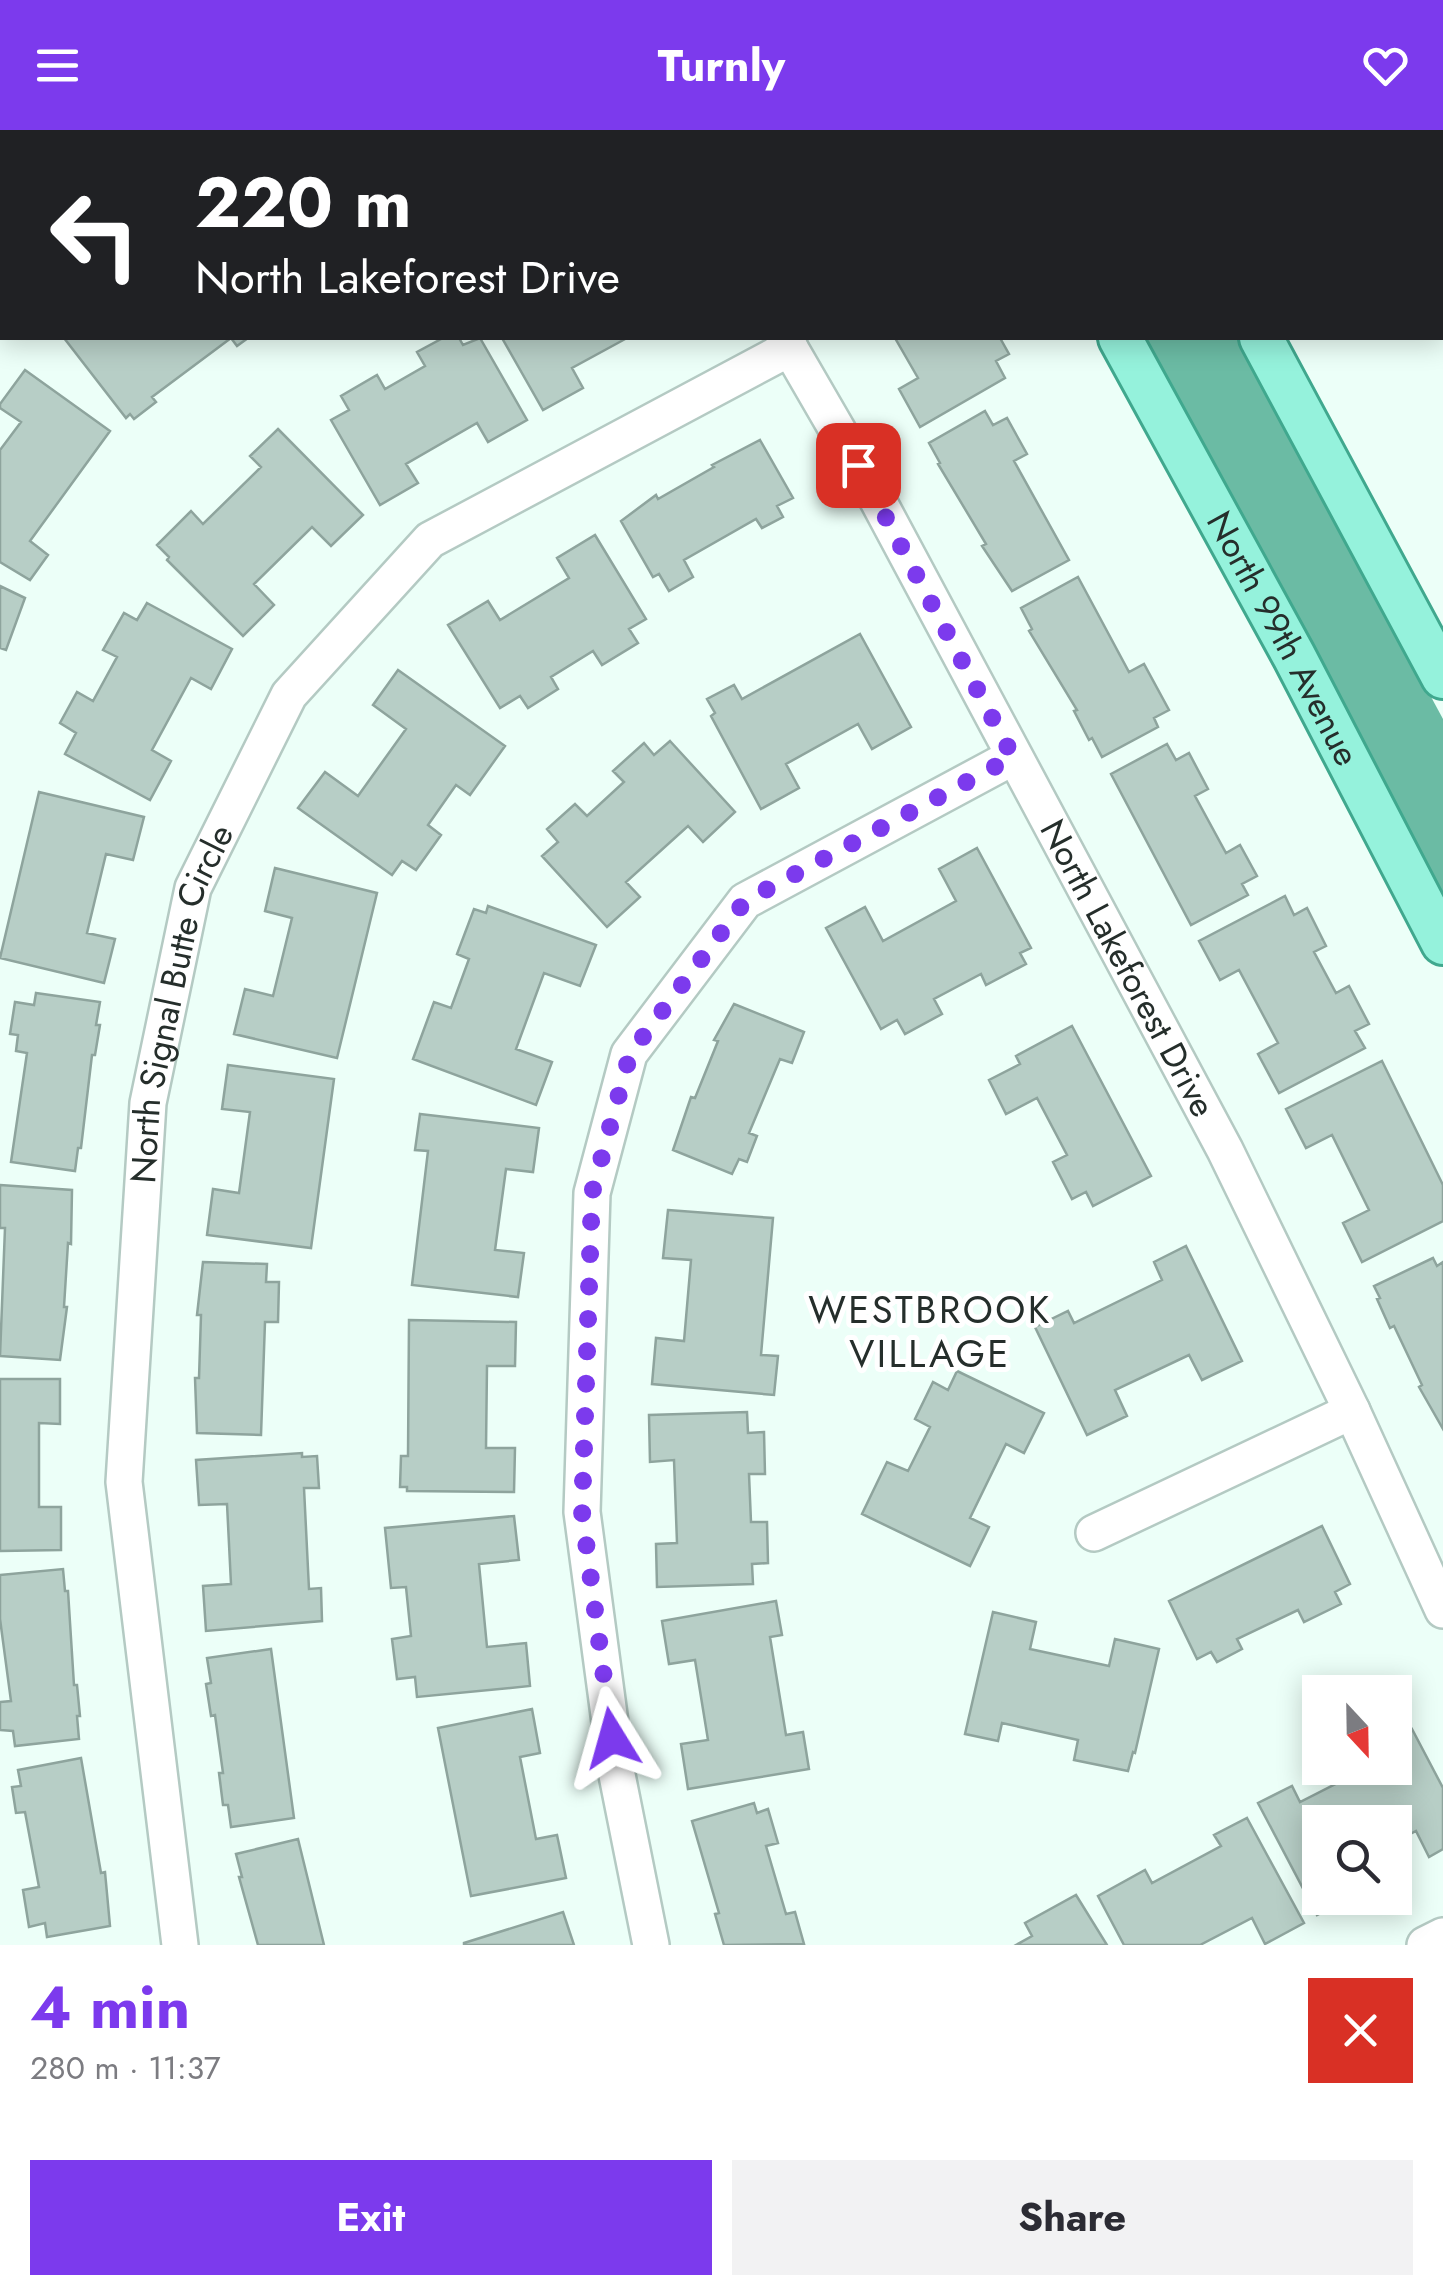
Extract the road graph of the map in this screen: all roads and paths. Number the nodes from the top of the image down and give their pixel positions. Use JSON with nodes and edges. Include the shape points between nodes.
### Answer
{"nodes":[{"id":1,"x":1121,"y":340,"type":"edge"},
{"id":2,"x":1262,"y":340,"type":"edge"},
{"id":3,"x":786,"y":343,"type":"edge"},
{"id":4,"x":1443,"y":677,"type":"edge"},
{"id":5,"x":1013,"y":757,"type":"junction"},
{"id":6,"x":1443,"y":943,"type":"edge"},
{"id":7,"x":1352,"y":1411,"type":"junction"},
{"id":8,"x":1094,"y":1532,"type":"dead end"},
{"id":9,"x":1443,"y":1610,"type":"edge"},
{"id":10,"x":1443,"y":1936,"type":"edge"},
{"id":11,"x":180,"y":1945,"type":"edge"},
{"id":12,"x":651,"y":1945,"type":"edge"},
{"id":13,"x":1425,"y":1945,"type":"edge"}],
"edges":[{"from":1,"to":6,"type":"main road","name":"North 99th Avenue"},
{"from":2,"to":4,"type":"main road"},
{"from":3,"to":5,"type":"street","name":"North Lakeforest Drive"},
{"from":3,"to":11,"type":"street","name":"North Signal Butte Circle","via":[[430,540],[289,695],[193,888],[148,1103],[124,1482]]},
{"from":5,"to":7,"type":"street","name":"North Lakeforest Drive","via":[[1226,1150]]},
{"from":5,"to":12,"type":"street","via":[[745,901],[630,1054],[592,1193],[582,1512],[617,1775]]},
{"from":7,"to":8,"type":"street"},
{"from":7,"to":9,"type":"street","name":"North Lakeforest Drive"},
{"from":10,"to":13,"type":"street"}]}
